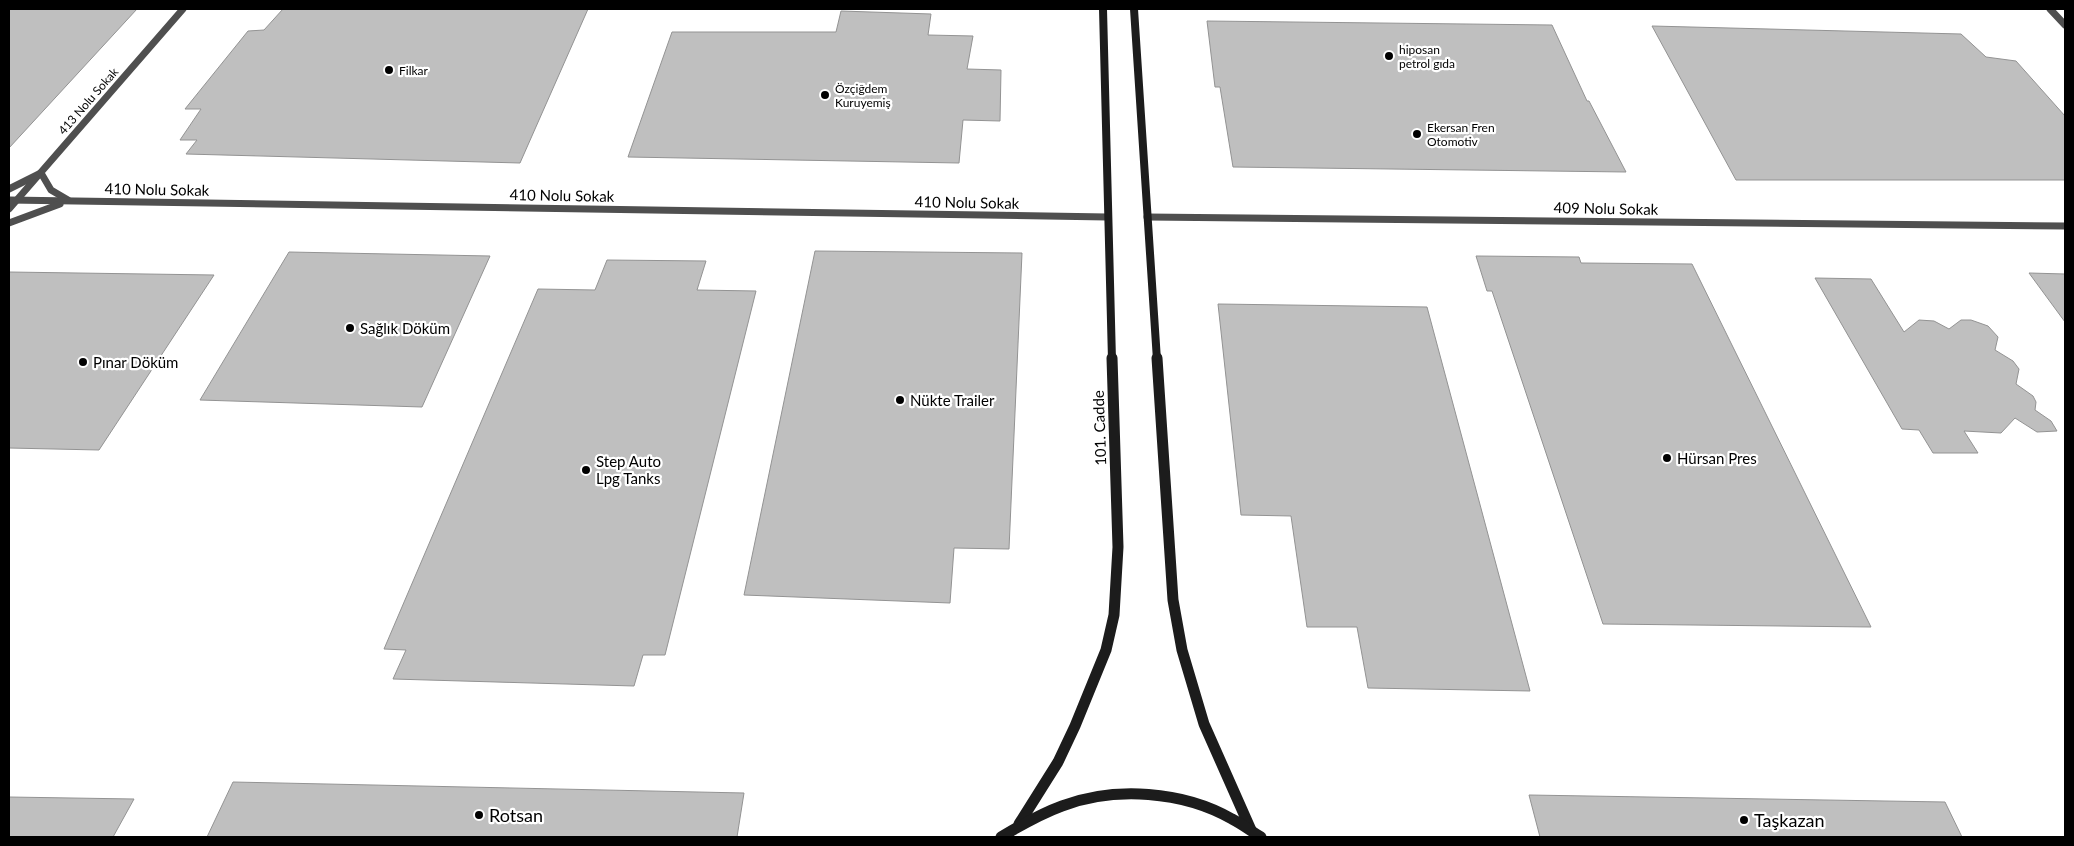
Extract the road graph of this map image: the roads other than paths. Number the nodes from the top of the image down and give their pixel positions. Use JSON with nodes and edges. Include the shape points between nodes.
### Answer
{"nodes":[{"id":1,"x":183,"y":9,"type":"edge"},
{"id":2,"x":1102,"y":9,"type":"edge"},
{"id":3,"x":1134,"y":9,"type":"edge"},
{"id":4,"x":2050,"y":9,"type":"edge"},
{"id":5,"x":2065,"y":24,"type":"edge"},
{"id":6,"x":40,"y":173,"type":"junction"},
{"id":7,"x":9,"y":190,"type":"edge"},
{"id":8,"x":12,"y":200,"type":"edge"},
{"id":9,"x":70,"y":201,"type":"junction"},
{"id":10,"x":9,"y":208,"type":"edge"},
{"id":11,"x":1147,"y":217,"type":"junction"},
{"id":12,"x":1107,"y":218,"type":"junction"},
{"id":13,"x":9,"y":223,"type":"edge"},
{"id":14,"x":2065,"y":226,"type":"edge"},
{"id":15,"x":1019,"y":824,"type":"junction"},
{"id":16,"x":1256,"y":834,"type":"edge"},
{"id":17,"x":1001,"y":837,"type":"edge"}],
"edges":[{"from":1,"to":6,"type":"lane","name":"413 Nolu Sokak"},
{"from":2,"to":12,"type":"street","name":"101. Cadde"},
{"from":3,"to":11,"type":"street"},
{"from":4,"to":5,"type":"lane"},
{"from":6,"to":7,"type":"lane"},
{"from":6,"to":8,"type":"lane","name":"413 Nolu Sokak"},
{"from":6,"to":9,"type":"lane","via":[[51,190]]},
{"from":8,"to":9,"type":"lane","name":"410 Nolu Sokak"},
{"from":8,"to":10,"type":"lane","name":"413 Nolu Sokak"},
{"from":9,"to":12,"type":"lane","name":"410 Nolu Sokak"},
{"from":9,"to":13,"type":"lane"},
{"from":11,"to":14,"type":"lane","name":"409 Nolu Sokak"},
{"from":11,"to":16,"type":"street","via":[[1173,600],[1183,656],[1195,697],[1233,794]]},
{"from":12,"to":15,"type":"street","name":"101. Cadde","via":[[1118,547],[1114,615],[1106,650],[1075,726],[1058,762]]},
{"from":15,"to":16,"type":"street","via":[[1050,808],[1083,798],[1152,794],[1186,801],[1219,813]]},
{"from":15,"to":17,"type":"street"}]}
